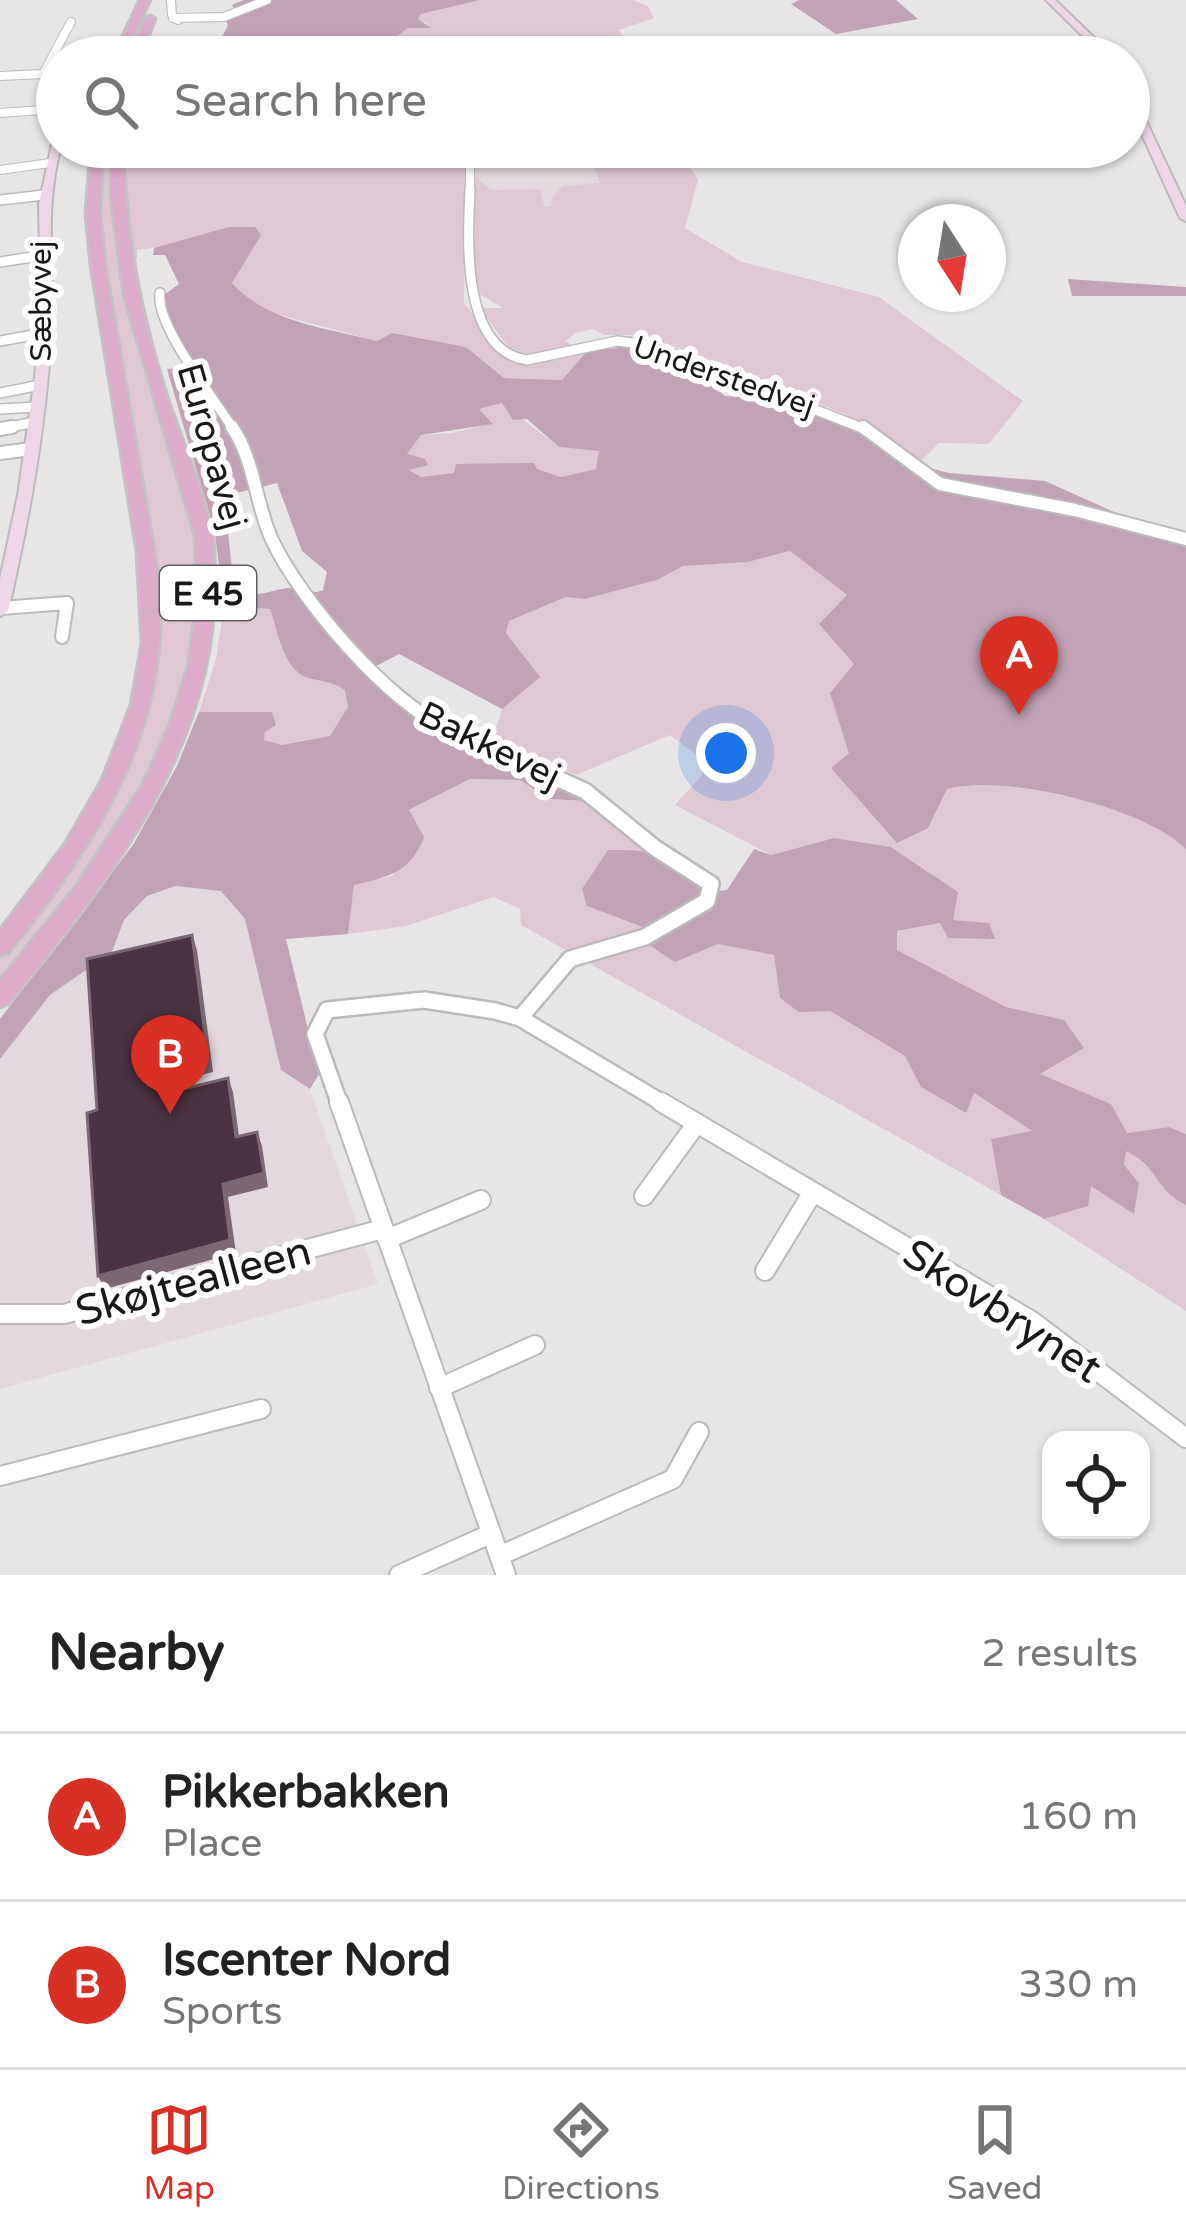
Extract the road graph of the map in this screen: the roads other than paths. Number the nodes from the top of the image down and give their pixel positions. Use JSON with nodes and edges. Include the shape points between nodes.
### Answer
{"nodes":[{"id":1,"x":145,"y":0,"type":"edge"},
{"id":2,"x":159,"y":0,"type":"edge"},
{"id":3,"x":171,"y":0,"type":"edge"},
{"id":4,"x":267,"y":0,"type":"edge"},
{"id":5,"x":1050,"y":0,"type":"edge"},
{"id":6,"x":173,"y":18,"type":"junction"},
{"id":7,"x":71,"y":22,"type":"dead end"},
{"id":8,"x":200,"y":24,"type":"dead end"},
{"id":9,"x":63,"y":36,"type":"edge"},
{"id":10,"x":127,"y":36,"type":"edge"},
{"id":11,"x":144,"y":36,"type":"edge"},
{"id":12,"x":1087,"y":36,"type":"edge"},
{"id":13,"x":36,"y":75,"type":"edge"},
{"id":14,"x":0,"y":76,"type":"edge"},
{"id":15,"x":36,"y":110,"type":"edge"},
{"id":16,"x":0,"y":113,"type":"edge"},
{"id":17,"x":1150,"y":140,"type":"edge"},
{"id":18,"x":36,"y":165,"type":"edge"},
{"id":19,"x":49,"y":168,"type":"edge"},
{"id":20,"x":96,"y":168,"type":"edge"},
{"id":21,"x":118,"y":168,"type":"edge"},
{"id":22,"x":470,"y":168,"type":"edge"},
{"id":23,"x":0,"y":170,"type":"edge"},
{"id":24,"x":44,"y":195,"type":"junction"},
{"id":25,"x":0,"y":200,"type":"edge"},
{"id":26,"x":1186,"y":218,"type":"edge"},
{"id":27,"x":45,"y":255,"type":"junction"},
{"id":28,"x":0,"y":262,"type":"edge"},
{"id":29,"x":160,"y":293,"type":"dead end"},
{"id":30,"x":44,"y":333,"type":"junction"},
{"id":31,"x":0,"y":341,"type":"edge"},
{"id":32,"x":40,"y":385,"type":"junction"},
{"id":33,"x":0,"y":393,"type":"edge"},
{"id":34,"x":0,"y":409,"type":"edge"},
{"id":35,"x":36,"y":414,"type":"junction"},
{"id":36,"x":0,"y":429,"type":"edge"},
{"id":37,"x":31,"y":449,"type":"junction"},
{"id":38,"x":0,"y":454,"type":"edge"},
{"id":39,"x":1186,"y":539,"type":"edge"},
{"id":40,"x":2,"y":599,"type":"edge"},
{"id":41,"x":62,"y":637,"type":"dead end"},
{"id":42,"x":0,"y":946,"type":"edge"},
{"id":43,"x":0,"y":997,"type":"edge"},
{"id":44,"x":520,"y":1018,"type":"junction"},
{"id":45,"x":697,"y":1123,"type":"junction"},
{"id":46,"x":813,"y":1192,"type":"junction"},
{"id":47,"x":644,"y":1196,"type":"dead end"},
{"id":48,"x":482,"y":1201,"type":"dead end"},
{"id":49,"x":385,"y":1234,"type":"junction"},
{"id":50,"x":765,"y":1271,"type":"dead end"},
{"id":51,"x":0,"y":1314,"type":"edge"},
{"id":52,"x":535,"y":1346,"type":"dead end"},
{"id":53,"x":439,"y":1388,"type":"junction"},
{"id":54,"x":261,"y":1409,"type":"dead end"},
{"id":55,"x":699,"y":1432,"type":"dead end"},
{"id":56,"x":1186,"y":1438,"type":"edge"},
{"id":57,"x":0,"y":1476,"type":"edge"},
{"id":58,"x":490,"y":1534,"type":"junction"},
{"id":59,"x":502,"y":1565,"type":"edge"},
{"id":60,"x":399,"y":1575,"type":"edge"}],
"edges":[{"from":1,"to":10,"type":"main road"},
{"from":2,"to":11,"type":"main road"},
{"from":3,"to":6,"type":"street"},
{"from":4,"to":6,"type":"street","via":[[224,17]]},
{"from":5,"to":12,"type":"street"},
{"from":6,"to":8,"type":"street"},
{"from":7,"to":9,"type":"street"},
{"from":13,"to":14,"type":"street"},
{"from":15,"to":16,"type":"street"},
{"from":17,"to":26,"type":"street"},
{"from":18,"to":23,"type":"street"},
{"from":19,"to":24,"type":"street","name":"Sæbyvej"},
{"from":20,"to":42,"type":"main road","name":"Europavej","number":"E 45","via":[[98,266],[151,588],[149,665],[130,740],[105,795],[48,888]]},
{"from":21,"to":43,"type":"main road","name":"Europavej","number":"E 45","via":[[124,262],[203,536],[203,643],[184,718],[139,814]]},
{"from":22,"to":39,"type":"street","name":"Understedvej","via":[[469,292],[513,358],[617,340],[650,345],[841,416],[940,484]]},
{"from":24,"to":25,"type":"street","name":"Sæbyvej"},
{"from":24,"to":27,"type":"street","name":"Sæbyvej"},
{"from":27,"to":28,"type":"street"},
{"from":27,"to":30,"type":"street","name":"Sæbyvej"},
{"from":29,"to":44,"type":"street","name":"Bakkevej","via":[[169,328],[245,446],[271,538],[370,673],[426,719],[585,791],[712,884],[707,901],[657,931],[570,959]]},
{"from":30,"to":31,"type":"street"},
{"from":30,"to":32,"type":"street","name":"Sæbyvej"},
{"from":32,"to":33,"type":"street"},
{"from":32,"to":35,"type":"street","name":"Sæbyvej"},
{"from":34,"to":35,"type":"street","name":"Sæbyvej"},
{"from":35,"to":36,"type":"street"},
{"from":35,"to":37,"type":"street","name":"Sæbyvej"},
{"from":37,"to":38,"type":"street"},
{"from":37,"to":40,"type":"street","name":"Sæbyvej"},
{"from":40,"to":41,"type":"street","name":"Sæbyvej","via":[[67,603]]},
{"from":44,"to":45,"type":"street","name":"Skovbrynet"},
{"from":44,"to":49,"type":"street","name":"Skovbrynet","via":[[428,997],[327,1010],[317,1023]]},
{"from":45,"to":46,"type":"street","name":"Skovbrynet"},
{"from":45,"to":47,"type":"street"},
{"from":46,"to":50,"type":"street"},
{"from":46,"to":56,"type":"street","name":"Skovbrynet","via":[[1032,1321]]},
{"from":48,"to":49,"type":"street","name":"Skøjtealleen"},
{"from":49,"to":51,"type":"street","name":"Skøjtealleen","via":[[64,1314]]},
{"from":49,"to":53,"type":"street"},
{"from":52,"to":53,"type":"street"},
{"from":53,"to":58,"type":"street"},
{"from":54,"to":57,"type":"street"},
{"from":55,"to":59,"type":"street","via":[[673,1478]]},
{"from":58,"to":59,"type":"street"},
{"from":58,"to":60,"type":"street"}]}
